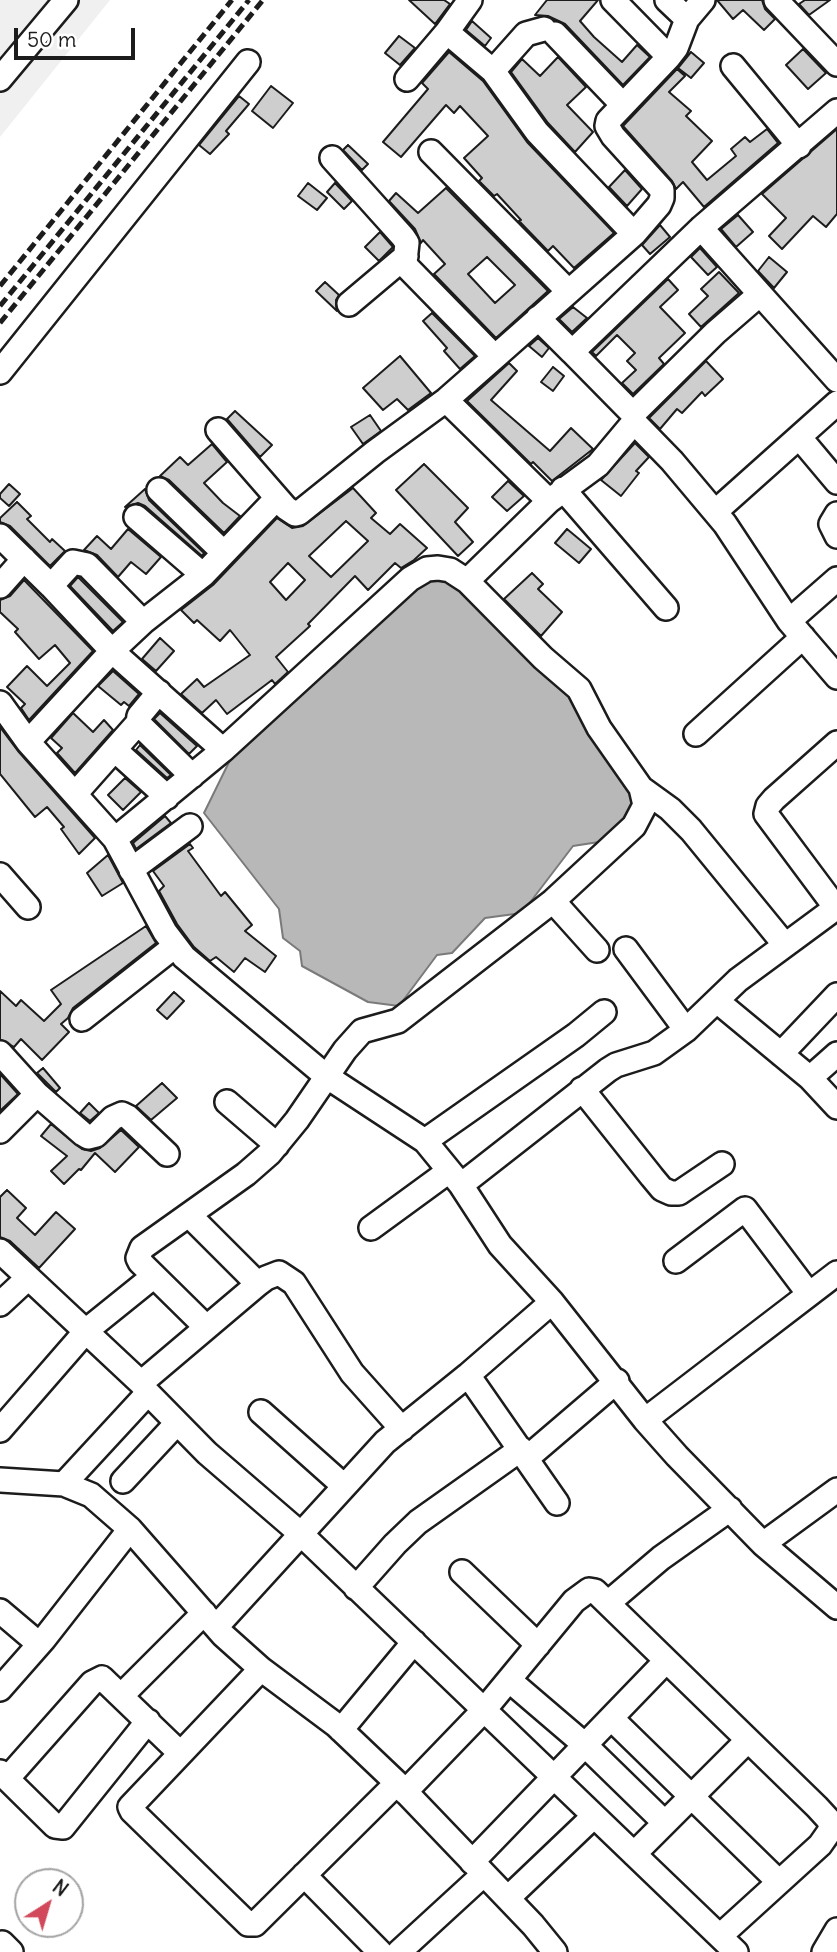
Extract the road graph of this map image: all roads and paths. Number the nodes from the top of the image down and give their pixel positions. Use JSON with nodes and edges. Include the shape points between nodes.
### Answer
{"nodes":[{"id":1,"x":66,"y":0,"type":"edge"},
{"id":2,"x":470,"y":0,"type":"edge"},
{"id":3,"x":613,"y":0,"type":"edge"},
{"id":4,"x":667,"y":0,"type":"edge"},
{"id":5,"x":704,"y":0,"type":"edge"},
{"id":6,"x":776,"y":0,"type":"edge"},
{"id":7,"x":687,"y":19,"type":"junction"},
{"id":8,"x":447,"y":32,"type":"junction"},
{"id":9,"x":669,"y":57,"type":"junction"},
{"id":10,"x":248,"y":62,"type":"dead end"},
{"id":11,"x":837,"y":64,"type":"edge"},
{"id":12,"x":733,"y":65,"type":"dead end"},
{"id":13,"x":493,"y":71,"type":"junction"},
{"id":14,"x":0,"y":79,"type":"edge"},
{"id":15,"x":407,"y":79,"type":"dead end"},
{"id":16,"x":623,"y":105,"type":"junction"},
{"id":17,"x":837,"y":111,"type":"edge"},
{"id":18,"x":799,"y":146,"type":"junction"},
{"id":19,"x":431,"y":152,"type":"dead end"},
{"id":20,"x":332,"y":158,"type":"dead end"},
{"id":21,"x":701,"y":228,"type":"junction"},
{"id":22,"x":634,"y":234,"type":"junction"},
{"id":23,"x":406,"y":256,"type":"junction"},
{"id":24,"x":568,"y":291,"type":"junction"},
{"id":25,"x":760,"y":293,"type":"junction"},
{"id":26,"x":349,"y":304,"type":"dead end"},
{"id":27,"x":538,"y":318,"type":"junction"},
{"id":28,"x":572,"y":352,"type":"junction"},
{"id":29,"x":495,"y":357,"type":"junction"},
{"id":30,"x":0,"y":372,"type":"edge"},
{"id":31,"x":837,"y":380,"type":"edge"},
{"id":32,"x":446,"y":400,"type":"junction"},
{"id":33,"x":837,"y":403,"type":"edge"},
{"id":34,"x":633,"y":418,"type":"junction"},
{"id":35,"x":218,"y":430,"type":"dead end"},
{"id":36,"x":800,"y":438,"type":"junction"},
{"id":37,"x":837,"y":482,"type":"edge"},
{"id":38,"x":159,"y":490,"type":"dead end"},
{"id":39,"x":556,"y":495,"type":"junction"},
{"id":40,"x":277,"y":498,"type":"junction"},
{"id":41,"x":715,"y":512,"type":"junction"},
{"id":42,"x":837,"y":514,"type":"edge"},
{"id":43,"x":136,"y":517,"type":"dead end"},
{"id":44,"x":0,"y":536,"type":"edge"},
{"id":45,"x":837,"y":536,"type":"edge"},
{"id":46,"x":224,"y":553,"type":"junction"},
{"id":47,"x":24,"y":559,"type":"junction"},
{"id":48,"x":203,"y":575,"type":"junction"},
{"id":49,"x":837,"y":579,"type":"edge"},
{"id":50,"x":467,"y":581,"type":"junction"},
{"id":51,"x":0,"y":586,"type":"edge"},
{"id":52,"x":51,"y":586,"type":"junction"},
{"id":53,"x":666,"y":608,"type":"dead end"},
{"id":54,"x":143,"y":622,"type":"junction"},
{"id":55,"x":796,"y":629,"type":"junction"},
{"id":56,"x":111,"y":652,"type":"junction"},
{"id":57,"x":837,"y":677,"type":"edge"},
{"id":58,"x":159,"y":692,"type":"junction"},
{"id":59,"x":0,"y":703,"type":"edge"},
{"id":60,"x":138,"y":723,"type":"junction"},
{"id":61,"x":696,"y":734,"type":"dead end"},
{"id":62,"x":28,"y":743,"type":"junction"},
{"id":63,"x":837,"y":743,"type":"edge"},
{"id":64,"x":115,"y":750,"type":"junction"},
{"id":65,"x":223,"y":750,"type":"junction"},
{"id":66,"x":192,"y":776,"type":"junction"},
{"id":67,"x":641,"y":788,"type":"junction"},
{"id":68,"x":75,"y":794,"type":"junction"},
{"id":69,"x":167,"y":797,"type":"junction"},
{"id":70,"x":190,"y":826,"type":"dead end"},
{"id":71,"x":115,"y":839,"type":"junction"},
{"id":72,"x":131,"y":870,"type":"junction"},
{"id":73,"x":0,"y":875,"type":"edge"},
{"id":74,"x":553,"y":901,"type":"junction"},
{"id":75,"x":29,"y":907,"type":"dead end"},
{"id":76,"x":836,"y":908,"type":"edge"},
{"id":77,"x":785,"y":945,"type":"junction"},
{"id":78,"x":175,"y":946,"type":"junction"},
{"id":79,"x":626,"y":949,"type":"dead end"},
{"id":80,"x":597,"y":950,"type":"dead end"},
{"id":81,"x":837,"y":995,"type":"edge"},
{"id":82,"x":717,"y":1001,"type":"junction"},
{"id":83,"x":604,"y":1012,"type":"dead end"},
{"id":84,"x":82,"y":1019,"type":"dead end"},
{"id":85,"x":686,"y":1030,"type":"junction"},
{"id":86,"x":0,"y":1053,"type":"edge"},
{"id":87,"x":781,"y":1054,"type":"junction"},
{"id":88,"x":837,"y":1054,"type":"edge"},
{"id":89,"x":326,"y":1076,"type":"junction"},
{"id":90,"x":810,"y":1078,"type":"junction"},
{"id":91,"x":582,"y":1089,"type":"junction"},
{"id":92,"x":37,"y":1094,"type":"junction"},
{"id":93,"x":228,"y":1101,"type":"dead end"},
{"id":94,"x":837,"y":1107,"type":"edge"},
{"id":95,"x":0,"y":1131,"type":"edge"},
{"id":96,"x":425,"y":1141,"type":"junction"},
{"id":97,"x":276,"y":1145,"type":"junction"},
{"id":98,"x":167,"y":1154,"type":"dead end"},
{"id":99,"x":722,"y":1164,"type":"dead end"},
{"id":100,"x":455,"y":1178,"type":"junction"},
{"id":101,"x":189,"y":1215,"type":"junction"},
{"id":102,"x":371,"y":1228,"type":"dead end"},
{"id":103,"x":0,"y":1251,"type":"edge"},
{"id":104,"x":676,"y":1261,"type":"dead end"},
{"id":105,"x":837,"y":1273,"type":"edge"},
{"id":106,"x":154,"y":1276,"type":"junction"},
{"id":107,"x":28,"y":1278,"type":"junction"},
{"id":108,"x":258,"y":1284,"type":"junction"},
{"id":109,"x":809,"y":1294,"type":"junction"},
{"id":110,"x":552,"y":1302,"type":"junction"},
{"id":111,"x":0,"y":1304,"type":"edge"},
{"id":112,"x":206,"y":1327,"type":"junction"},
{"id":113,"x":87,"y":1330,"type":"junction"},
{"id":114,"x":468,"y":1375,"type":"junction"},
{"id":115,"x":617,"y":1381,"type":"junction"},
{"id":116,"x":145,"y":1388,"type":"junction"},
{"id":117,"x":261,"y":1412,"type":"dead end"},
{"id":118,"x":645,"y":1420,"type":"junction"},
{"id":119,"x":177,"y":1423,"type":"junction"},
{"id":120,"x":402,"y":1429,"type":"junction"},
{"id":121,"x":0,"y":1430,"type":"edge"},
{"id":122,"x":524,"y":1453,"type":"junction"},
{"id":123,"x":0,"y":1480,"type":"edge"},
{"id":124,"x":122,"y":1481,"type":"dead end"},
{"id":125,"x":64,"y":1484,"type":"junction"},
{"id":126,"x":344,"y":1486,"type":"junction"},
{"id":127,"x":837,"y":1490,"type":"edge"},
{"id":128,"x":557,"y":1503,"type":"dead end"},
{"id":129,"x":730,"y":1509,"type":"junction"},
{"id":130,"x":130,"y":1529,"type":"junction"},
{"id":131,"x":301,"y":1534,"type":"junction"},
{"id":132,"x":763,"y":1544,"type":"junction"},
{"id":133,"x":462,"y":1573,"type":"dead end"},
{"id":134,"x":356,"y":1588,"type":"junction"},
{"id":135,"x":608,"y":1603,"type":"junction"},
{"id":136,"x":835,"y":1603,"type":"edge"},
{"id":137,"x":0,"y":1611,"type":"edge"},
{"id":138,"x":210,"y":1620,"type":"junction"},
{"id":139,"x":415,"y":1642,"type":"junction"},
{"id":140,"x":39,"y":1644,"type":"junction"},
{"id":141,"x":538,"y":1645,"type":"junction"},
{"id":142,"x":666,"y":1661,"type":"junction"},
{"id":143,"x":261,"y":1670,"type":"junction"},
{"id":144,"x":509,"y":1680,"type":"junction"},
{"id":145,"x":0,"y":1689,"type":"edge"},
{"id":146,"x":121,"y":1695,"type":"junction"},
{"id":147,"x":484,"y":1710,"type":"junction"},
{"id":148,"x":611,"y":1718,"type":"junction"},
{"id":149,"x":148,"y":1721,"type":"junction"},
{"id":150,"x":341,"y":1730,"type":"junction"},
{"id":151,"x":747,"y":1741,"type":"junction"},
{"id":152,"x":585,"y":1745,"type":"junction"},
{"id":153,"x":180,"y":1752,"type":"junction"},
{"id":154,"x":3,"y":1775,"type":"edge"},
{"id":155,"x":554,"y":1778,"type":"junction"},
{"id":156,"x":401,"y":1788,"type":"junction"},
{"id":157,"x":691,"y":1797,"type":"junction"},
{"id":158,"x":594,"y":1815,"type":"junction"},
{"id":159,"x":665,"y":1823,"type":"junction"},
{"id":160,"x":634,"y":1854,"type":"junction"},
{"id":161,"x":478,"y":1868,"type":"junction"},
{"id":162,"x":304,"y":1875,"type":"junction"},
{"id":163,"x":779,"y":1882,"type":"junction"},
{"id":164,"x":508,"y":1898,"type":"junction"},
{"id":165,"x":837,"y":1930,"type":"edge"},
{"id":166,"x":728,"y":1944,"type":"edge"},
{"id":167,"x":549,"y":1950,"type":"edge"},
{"id":168,"x":380,"y":1952,"type":"edge"},
{"id":169,"x":399,"y":1952,"type":"edge"},
{"id":170,"x":824,"y":1952,"type":"edge"}],
"edges":[{"from":1,"to":14,"type":"street"},
{"from":2,"to":8,"type":"street"},
{"from":3,"to":9,"type":"street"},
{"from":4,"to":7,"type":"street"},
{"from":5,"to":7,"type":"street"},
{"from":6,"to":11,"type":"street"},
{"from":7,"to":9,"type":"street"},
{"from":8,"to":13,"type":"street"},
{"from":8,"to":15,"type":"street"},
{"from":9,"to":16,"type":"street"},
{"from":10,"to":30,"type":"street"},
{"from":12,"to":18,"type":"street"},
{"from":13,"to":16,"type":"street","via":[[526,34],[549,31]]},
{"from":13,"to":22,"type":"street","via":[[537,132]]},
{"from":16,"to":22,"type":"street","via":[[608,121],[609,130],[662,190],[659,205]]},
{"from":17,"to":18,"type":"street"},
{"from":18,"to":21,"type":"street"},
{"from":19,"to":24,"type":"street"},
{"from":20,"to":23,"type":"street","via":[[403,237]]},
{"from":21,"to":25,"type":"street"},
{"from":21,"to":28,"type":"street"},
{"from":22,"to":24,"type":"street"},
{"from":23,"to":26,"type":"street"},
{"from":23,"to":29,"type":"street","via":[[407,267]]},
{"from":24,"to":27,"type":"street"},
{"from":25,"to":31,"type":"street"},
{"from":25,"to":34,"type":"street"},
{"from":27,"to":28,"type":"street"},
{"from":27,"to":29,"type":"street"},
{"from":28,"to":34,"type":"street"},
{"from":29,"to":32,"type":"street"},
{"from":32,"to":39,"type":"street"},
{"from":32,"to":40,"type":"street","via":[[299,513],[290,512]]},
{"from":33,"to":36,"type":"street"},
{"from":34,"to":39,"type":"street","via":[[598,465]]},
{"from":34,"to":41,"type":"street"},
{"from":35,"to":40,"type":"street"},
{"from":36,"to":37,"type":"street"},
{"from":36,"to":41,"type":"street"},
{"from":38,"to":46,"type":"street"},
{"from":39,"to":50,"type":"street"},
{"from":39,"to":53,"type":"street"},
{"from":40,"to":46,"type":"street"},
{"from":41,"to":55,"type":"street"},
{"from":42,"to":45,"type":"street","via":[[831,524]]},
{"from":43,"to":48,"type":"street"},
{"from":44,"to":47,"type":"street"},
{"from":46,"to":48,"type":"street"},
{"from":47,"to":51,"type":"street"},
{"from":47,"to":52,"type":"street"},
{"from":48,"to":54,"type":"street"},
{"from":49,"to":55,"type":"street"},
{"from":50,"to":65,"type":"street","via":[[438,568],[410,579]]},
{"from":50,"to":67,"type":"street","via":[[579,689],[599,728]]},
{"from":52,"to":54,"type":"street","via":[[73,562],[87,565]]},
{"from":52,"to":56,"type":"street"},
{"from":54,"to":56,"type":"street"},
{"from":55,"to":57,"type":"street"},
{"from":55,"to":61,"type":"street"},
{"from":56,"to":58,"type":"street"},
{"from":56,"to":62,"type":"street"},
{"from":58,"to":60,"type":"street"},
{"from":58,"to":65,"type":"street"},
{"from":59,"to":62,"type":"street"},
{"from":60,"to":64,"type":"street"},
{"from":60,"to":66,"type":"street"},
{"from":62,"to":68,"type":"street"},
{"from":63,"to":76,"type":"street","via":[[774,799],[766,814]]},
{"from":64,"to":68,"type":"street"},
{"from":64,"to":69,"type":"street"},
{"from":65,"to":66,"type":"street"},
{"from":66,"to":69,"type":"street"},
{"from":67,"to":74,"type":"street","via":[[645,805],[634,826]]},
{"from":67,"to":77,"type":"street","via":[[691,830]]},
{"from":68,"to":71,"type":"street"},
{"from":69,"to":71,"type":"street"},
{"from":70,"to":72,"type":"street"},
{"from":71,"to":72,"type":"street"},
{"from":72,"to":78,"type":"street"},
{"from":73,"to":75,"type":"street"},
{"from":74,"to":80,"type":"street"},
{"from":74,"to":89,"type":"street","via":[[398,1021],[362,1031]]},
{"from":76,"to":77,"type":"street"},
{"from":77,"to":82,"type":"street","via":[[738,979]]},
{"from":78,"to":84,"type":"street"},
{"from":78,"to":89,"type":"street","via":[[194,967]]},
{"from":79,"to":85,"type":"street"},
{"from":81,"to":87,"type":"street"},
{"from":82,"to":85,"type":"street"},
{"from":82,"to":87,"type":"street"},
{"from":83,"to":96,"type":"street"},
{"from":85,"to":91,"type":"street","via":[[644,1058],[616,1065]]},
{"from":86,"to":92,"type":"street"},
{"from":87,"to":90,"type":"street"},
{"from":88,"to":90,"type":"street"},
{"from":89,"to":96,"type":"street"},
{"from":89,"to":97,"type":"street"},
{"from":90,"to":94,"type":"street"},
{"from":91,"to":99,"type":"street","via":[[662,1189],[679,1194]]},
{"from":91,"to":100,"type":"street"},
{"from":92,"to":95,"type":"street"},
{"from":92,"to":98,"type":"street","via":[[88,1137],[118,1115],[128,1117]]},
{"from":93,"to":97,"type":"street"},
{"from":96,"to":100,"type":"street"},
{"from":97,"to":101,"type":"street","via":[[246,1174]]},
{"from":100,"to":102,"type":"street"},
{"from":100,"to":110,"type":"street","via":[[500,1245]]},
{"from":101,"to":106,"type":"street","via":[[139,1252],[140,1262]]},
{"from":101,"to":108,"type":"street"},
{"from":103,"to":107,"type":"street"},
{"from":104,"to":109,"type":"street","via":[[745,1209]]},
{"from":105,"to":109,"type":"street"},
{"from":106,"to":112,"type":"street"},
{"from":106,"to":113,"type":"street"},
{"from":107,"to":111,"type":"street"},
{"from":107,"to":113,"type":"street"},
{"from":108,"to":112,"type":"street"},
{"from":108,"to":120,"type":"street","via":[[279,1273],[294,1283],[352,1373]]},
{"from":109,"to":118,"type":"street"},
{"from":110,"to":114,"type":"street"},
{"from":110,"to":115,"type":"street"},
{"from":112,"to":116,"type":"street"},
{"from":113,"to":116,"type":"street"},
{"from":113,"to":121,"type":"street"},
{"from":114,"to":120,"type":"street"},
{"from":114,"to":122,"type":"street"},
{"from":115,"to":118,"type":"street"},
{"from":115,"to":122,"type":"street"},
{"from":116,"to":119,"type":"street"},
{"from":116,"to":125,"type":"street"},
{"from":117,"to":126,"type":"street"},
{"from":118,"to":129,"type":"street"},
{"from":119,"to":124,"type":"street"},
{"from":119,"to":131,"type":"street"},
{"from":120,"to":126,"type":"street"},
{"from":122,"to":128,"type":"street"},
{"from":122,"to":134,"type":"street","via":[[418,1522]]},
{"from":123,"to":125,"type":"street"},
{"from":125,"to":130,"type":"street","via":[[91,1495]]},
{"from":126,"to":131,"type":"street"},
{"from":127,"to":132,"type":"street"},
{"from":129,"to":132,"type":"street"},
{"from":129,"to":135,"type":"street","via":[[651,1565]]},
{"from":130,"to":138,"type":"street"},
{"from":130,"to":140,"type":"street"},
{"from":131,"to":134,"type":"street"},
{"from":131,"to":138,"type":"street"},
{"from":132,"to":136,"type":"street"},
{"from":133,"to":141,"type":"street"},
{"from":134,"to":139,"type":"street"},
{"from":135,"to":141,"type":"street","via":[[595,1591],[583,1592]]},
{"from":135,"to":142,"type":"street"},
{"from":137,"to":140,"type":"street"},
{"from":138,"to":143,"type":"street"},
{"from":138,"to":146,"type":"street"},
{"from":139,"to":147,"type":"street"},
{"from":139,"to":150,"type":"street"},
{"from":140,"to":145,"type":"street"},
{"from":141,"to":144,"type":"street"},
{"from":142,"to":148,"type":"street"},
{"from":142,"to":151,"type":"street"},
{"from":143,"to":150,"type":"street"},
{"from":143,"to":153,"type":"street"},
{"from":144,"to":147,"type":"street"},
{"from":144,"to":152,"type":"street"},
{"from":146,"to":149,"type":"street"},
{"from":146,"to":154,"type":"street","via":[[102,1678],[95,1681]]},
{"from":147,"to":155,"type":"street"},
{"from":147,"to":156,"type":"street"},
{"from":148,"to":152,"type":"street"},
{"from":148,"to":157,"type":"street"},
{"from":149,"to":153,"type":"street"},
{"from":149,"to":154,"type":"street","via":[[63,1827],[55,1826]]},
{"from":150,"to":156,"type":"street"},
{"from":151,"to":157,"type":"street"},
{"from":151,"to":163,"type":"street","via":[[817,1807],[832,1828]]},
{"from":152,"to":155,"type":"street"},
{"from":152,"to":159,"type":"street"},
{"from":153,"to":162,"type":"street","via":[[132,1803],[132,1811],[250,1925]]},
{"from":155,"to":158,"type":"street"},
{"from":155,"to":161,"type":"street"},
{"from":156,"to":161,"type":"street"},
{"from":156,"to":162,"type":"street"},
{"from":157,"to":159,"type":"street"},
{"from":157,"to":163,"type":"street"},
{"from":158,"to":160,"type":"street"},
{"from":158,"to":164,"type":"street"},
{"from":159,"to":160,"type":"street"},
{"from":160,"to":166,"type":"street"},
{"from":161,"to":164,"type":"street"},
{"from":161,"to":169,"type":"street"},
{"from":162,"to":168,"type":"street"},
{"from":163,"to":166,"type":"street"},
{"from":164,"to":167,"type":"street"},
{"from":165,"to":170,"type":"street"}]}
